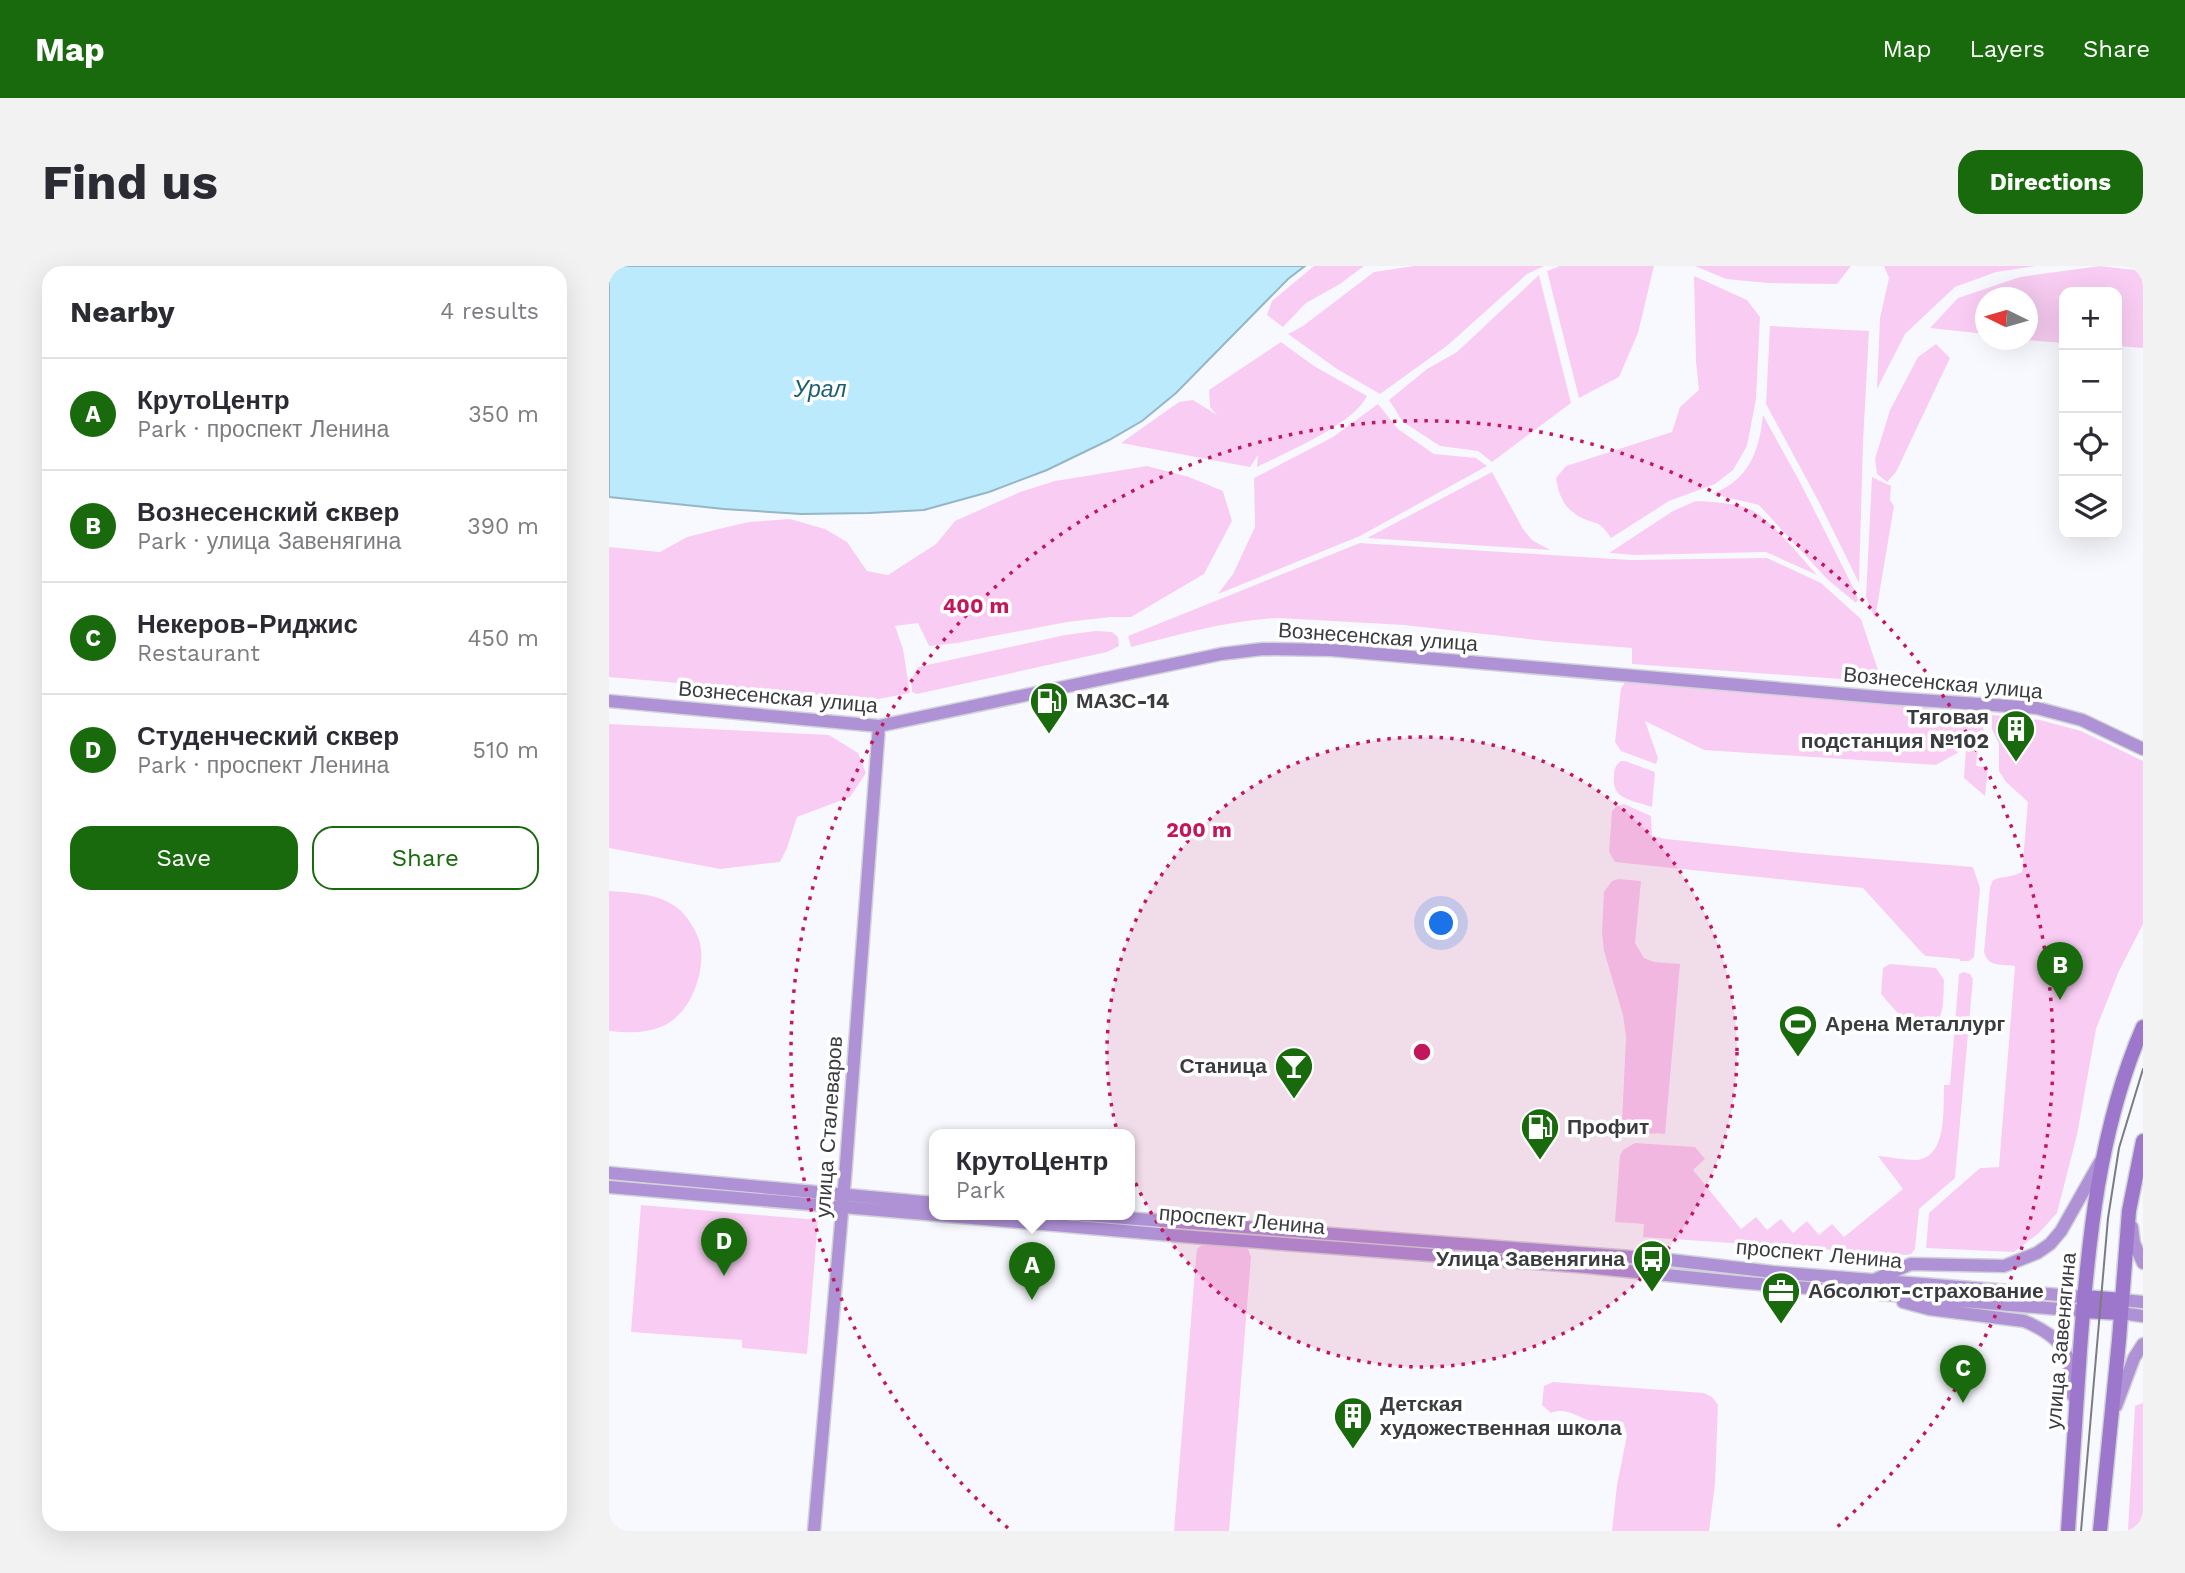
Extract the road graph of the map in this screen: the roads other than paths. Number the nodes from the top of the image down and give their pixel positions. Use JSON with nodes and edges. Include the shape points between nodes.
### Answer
{"nodes":[{"id":1,"x":609,"y":701,"type":"edge"},
{"id":2,"x":879,"y":726,"type":"junction"},
{"id":3,"x":2143,"y":749,"type":"edge"},
{"id":4,"x":2143,"y":1027,"type":"edge"},
{"id":5,"x":2143,"y":1141,"type":"edge"},
{"id":6,"x":2103,"y":1156,"type":"junction"},
{"id":7,"x":609,"y":1172,"type":"edge"},
{"id":8,"x":609,"y":1187,"type":"edge"},
{"id":9,"x":843,"y":1201,"type":"junction"},
{"id":10,"x":929,"y":1203,"type":"edge"},
{"id":11,"x":929,"y":1209,"type":"edge"},
{"id":12,"x":2129,"y":1211,"type":"junction"},
{"id":13,"x":1135,"y":1219,"type":"edge"},
{"id":14,"x":1057,"y":1220,"type":"edge"},
{"id":15,"x":2143,"y":1263,"type":"edge"},
{"id":16,"x":1873,"y":1280,"type":"junction"},
{"id":17,"x":1872,"y":1294,"type":"junction"},
{"id":18,"x":2143,"y":1302,"type":"edge"},
{"id":19,"x":2083,"y":1304,"type":"junction"},
{"id":20,"x":2122,"y":1306,"type":"junction"},
{"id":21,"x":2143,"y":1315,"type":"edge"},
{"id":22,"x":2143,"y":1344,"type":"edge"},
{"id":23,"x":2075,"y":1416,"type":"junction"},
{"id":24,"x":2111,"y":1419,"type":"junction"},
{"id":25,"x":814,"y":1531,"type":"edge"},
{"id":26,"x":2068,"y":1531,"type":"edge"},
{"id":27,"x":2100,"y":1531,"type":"edge"}],
"edges":[{"from":1,"to":2,"type":"main road","name":"Вознесенская улица"},
{"from":2,"to":3,"type":"main road","name":"Вознесенская улица","via":[[1263,649],[1345,651],[2037,708],[2082,720]]},
{"from":2,"to":9,"type":"main road","name":"улица Сталеваров"},
{"from":4,"to":6,"type":"main road","name":"улица Завенягина"},
{"from":5,"to":12,"type":"main road"},
{"from":6,"to":16,"type":"main road","name":"улица Завенягина","via":[[2061,1231],[2037,1253],[2004,1266],[1910,1264]]},
{"from":6,"to":19,"type":"main road","name":"улица Завенягина"},
{"from":7,"to":9,"type":"main road","name":"проспект Ленина"},
{"from":8,"to":9,"type":"main road","name":"проспект Ленина"},
{"from":9,"to":10,"type":"main road","name":"проспект Ленина"},
{"from":9,"to":11,"type":"main road","name":"проспект Ленина"},
{"from":9,"to":25,"type":"main road","name":"улица Сталеваров"},
{"from":12,"to":15,"type":"main road"},
{"from":12,"to":20,"type":"main road"},
{"from":13,"to":16,"type":"main road","name":"проспект Ленина"},
{"from":14,"to":17,"type":"main road","name":"проспект Ленина"},
{"from":16,"to":19,"type":"main road","name":"проспект Ленина"},
{"from":17,"to":19,"type":"main road","name":"проспект Ленина"},
{"from":17,"to":23,"type":"main road","name":"проспект Ленина","via":[[1929,1309],[2037,1326],[2068,1357]]},
{"from":18,"to":20,"type":"main road","name":"проспект Ленина"},
{"from":19,"to":20,"type":"main road","name":"проспект Ленина"},
{"from":19,"to":23,"type":"main road","name":"улица Завенягина"},
{"from":20,"to":21,"type":"main road","name":"проспект Ленина"},
{"from":20,"to":24,"type":"main road"},
{"from":22,"to":24,"type":"main road"},
{"from":23,"to":26,"type":"main road","name":"улица Завенягина"},
{"from":24,"to":27,"type":"main road"}]}
